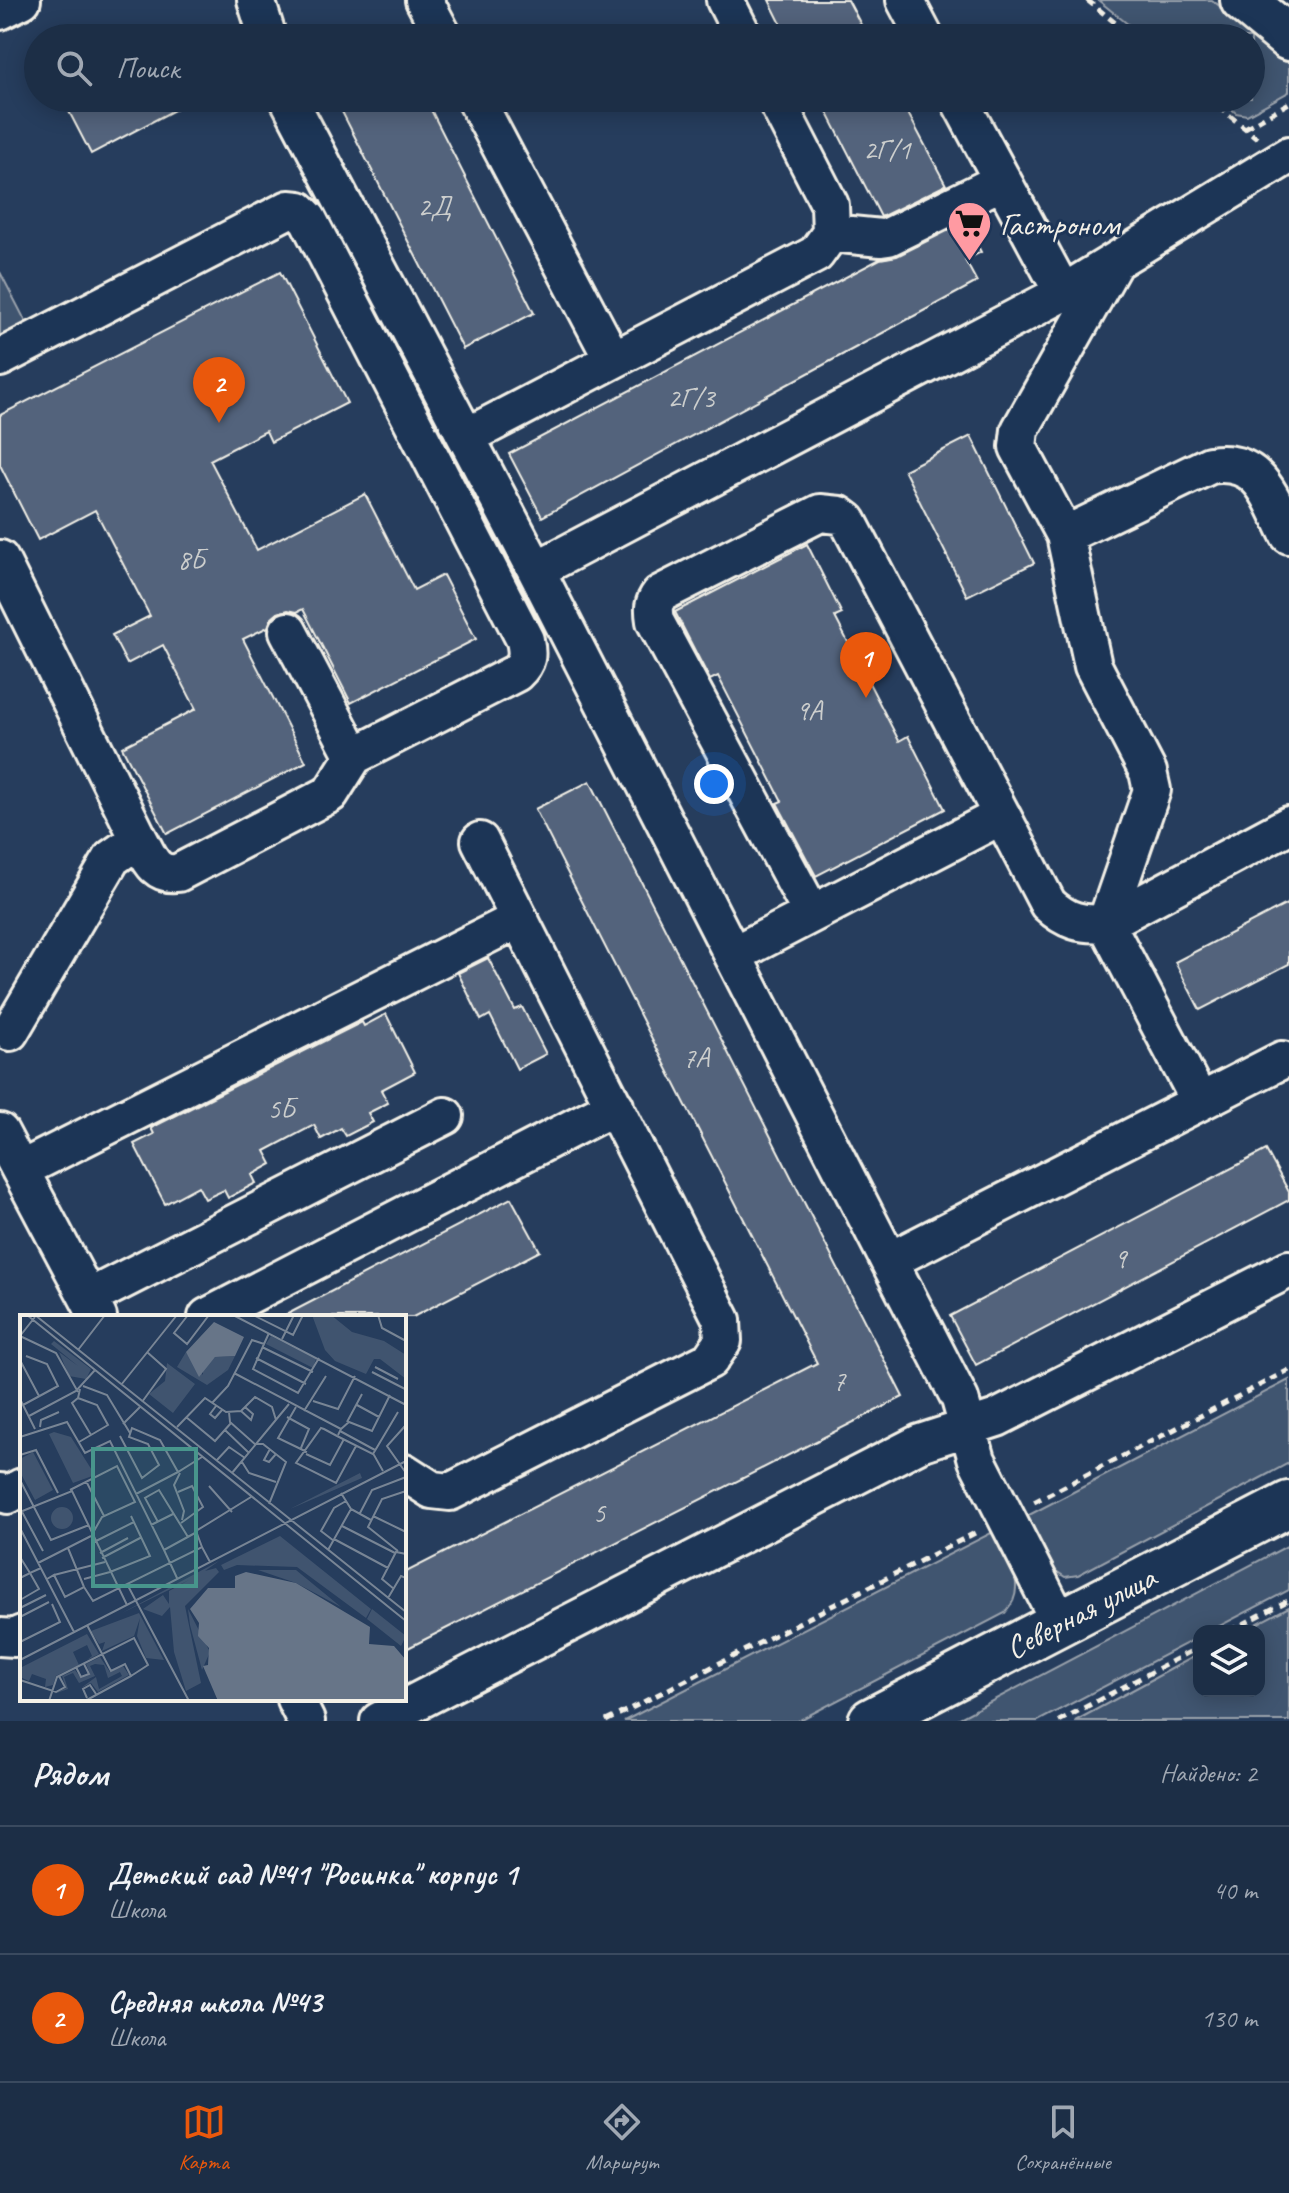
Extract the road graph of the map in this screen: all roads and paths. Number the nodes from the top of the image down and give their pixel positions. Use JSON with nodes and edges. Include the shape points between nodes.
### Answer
{"nodes":[{"id":1,"x":22,"y":0,"type":"edge"},
{"id":2,"x":256,"y":0,"type":"edge"},
{"id":3,"x":424,"y":0,"type":"edge"},
{"id":4,"x":725,"y":0,"type":"edge"},
{"id":5,"x":905,"y":0,"type":"edge"},
{"id":6,"x":1087,"y":0,"type":"edge"},
{"id":7,"x":1243,"y":0,"type":"edge"},
{"id":8,"x":0,"y":11,"type":"edge"},
{"id":9,"x":264,"y":24,"type":"edge"},
{"id":10,"x":437,"y":24,"type":"edge"},
{"id":11,"x":737,"y":24,"type":"edge"},
{"id":12,"x":918,"y":24,"type":"edge"},
{"id":13,"x":1117,"y":24,"type":"edge"},
{"id":14,"x":1289,"y":38,"type":"edge"},
{"id":15,"x":1289,"y":103,"type":"edge"},
{"id":16,"x":295,"y":112,"type":"edge"},
{"id":17,"x":482,"y":112,"type":"edge"},
{"id":18,"x":782,"y":112,"type":"edge"},
{"id":19,"x":965,"y":112,"type":"edge"},
{"id":20,"x":1225,"y":112,"type":"edge"},
{"id":21,"x":1245,"y":128,"type":"junction"},
{"id":22,"x":1277,"y":149,"type":"edge"},
{"id":23,"x":1002,"y":181,"type":"junction"},
{"id":24,"x":831,"y":233,"type":"junction"},
{"id":25,"x":1114,"y":263,"type":"junction"},
{"id":26,"x":1063,"y":293,"type":"junction"},
{"id":27,"x":0,"y":358,"type":"edge"},
{"id":28,"x":613,"y":360,"type":"junction"},
{"id":29,"x":466,"y":437,"type":"junction"},
{"id":30,"x":1065,"y":535,"type":"junction"},
{"id":31,"x":1289,"y":535,"type":"edge"},
{"id":32,"x":0,"y":559,"type":"edge"},
{"id":33,"x":536,"y":570,"type":"junction"},
{"id":34,"x":288,"y":631,"type":"dead end"},
{"id":35,"x":354,"y":756,"type":"junction"},
{"id":36,"x":1001,"y":816,"type":"junction"},
{"id":37,"x":1289,"y":825,"type":"edge"},
{"id":38,"x":139,"y":839,"type":"junction"},
{"id":39,"x":480,"y":841,"type":"dead end"},
{"id":40,"x":812,"y":914,"type":"junction"},
{"id":41,"x":519,"y":919,"type":"junction"},
{"id":42,"x":1106,"y":923,"type":"junction"},
{"id":43,"x":733,"y":955,"type":"junction"},
{"id":44,"x":3,"y":1032,"type":"edge"},
{"id":45,"x":1287,"y":1056,"type":"edge"},
{"id":46,"x":1200,"y":1102,"type":"junction"},
{"id":47,"x":615,"y":1106,"type":"junction"},
{"id":48,"x":445,"y":1116,"type":"dead end"},
{"id":49,"x":0,"y":1132,"type":"edge"},
{"id":50,"x":20,"y":1170,"type":"junction"},
{"id":51,"x":889,"y":1261,"type":"junction"},
{"id":52,"x":1289,"y":1269,"type":"edge"},
{"id":53,"x":93,"y":1308,"type":"edge"},
{"id":54,"x":211,"y":1315,"type":"edge"},
{"id":55,"x":1289,"y":1370,"type":"edge"},
{"id":56,"x":969,"y":1427,"type":"junction"},
{"id":57,"x":406,"y":1473,"type":"edge"},
{"id":58,"x":20,"y":1488,"type":"edge"},
{"id":59,"x":0,"y":1492,"type":"edge"},
{"id":60,"x":1289,"y":1504,"type":"edge"},
{"id":61,"x":1006,"y":1517,"type":"junction"},
{"id":62,"x":1289,"y":1600,"type":"edge"},
{"id":63,"x":1060,"y":1623,"type":"junction"},
{"id":64,"x":1241,"y":1625,"type":"edge"},
{"id":65,"x":20,"y":1635,"type":"edge"},
{"id":66,"x":0,"y":1637,"type":"edge"},
{"id":67,"x":1193,"y":1650,"type":"edge"},
{"id":68,"x":296,"y":1701,"type":"edge"},
{"id":69,"x":441,"y":1707,"type":"edge"},
{"id":70,"x":306,"y":1721,"type":"edge"},
{"id":71,"x":379,"y":1721,"type":"edge"},
{"id":72,"x":606,"y":1721,"type":"edge"},
{"id":73,"x":871,"y":1721,"type":"edge"},
{"id":74,"x":1059,"y":1721,"type":"edge"}],
"edges":[{"from":1,"to":8,"type":"lane"},
{"from":2,"to":9,"type":"lane"},
{"from":3,"to":10,"type":"lane"},
{"from":4,"to":11,"type":"lane"},
{"from":5,"to":12,"type":"lane"},
{"from":6,"to":13,"type":"path"},
{"from":7,"to":14,"type":"main road"},
{"from":15,"to":21,"type":"path"},
{"from":16,"to":29,"type":"lane"},
{"from":17,"to":28,"type":"lane"},
{"from":18,"to":24,"type":"lane","via":[[830,205]]},
{"from":19,"to":23,"type":"lane"},
{"from":20,"to":21,"type":"path"},
{"from":21,"to":22,"type":"path"},
{"from":22,"to":25,"type":"lane"},
{"from":23,"to":24,"type":"lane","via":[[888,237]]},
{"from":23,"to":26,"type":"lane"},
{"from":24,"to":28,"type":"lane","via":[[816,254]]},
{"from":25,"to":26,"type":"lane"},
{"from":25,"to":30,"type":"lane","via":[[1020,430],[1018,447]]},
{"from":26,"to":33,"type":"lane"},
{"from":27,"to":35,"type":"lane","via":[[289,209],[308,219],[525,640],[528,655],[516,673]]},
{"from":28,"to":29,"type":"lane"},
{"from":29,"to":33,"type":"lane"},
{"from":30,"to":31,"type":"lane","via":[[1210,465],[1227,463],[1248,469],[1262,481]]},
{"from":30,"to":42,"type":"lane","via":[[1093,666],[1148,772],[1152,790]]},
{"from":32,"to":38,"type":"lane"},
{"from":33,"to":43,"type":"lane"},
{"from":34,"to":35,"type":"lane"},
{"from":35,"to":38,"type":"lane","via":[[330,794],[178,873],[155,868]]},
{"from":36,"to":40,"type":"lane"},
{"from":36,"to":40,"type":"lane","via":[[848,521],[840,515],[820,513],[660,594],[654,601],[655,621]]},
{"from":36,"to":42,"type":"lane","via":[[1048,904],[1071,921]]},
{"from":37,"to":42,"type":"lane"},
{"from":38,"to":44,"type":"lane","via":[[112,858]]},
{"from":39,"to":41,"type":"lane"},
{"from":40,"to":43,"type":"lane"},
{"from":41,"to":47,"type":"lane"},
{"from":41,"to":50,"type":"lane"},
{"from":42,"to":46,"type":"lane"},
{"from":43,"to":51,"type":"lane"},
{"from":45,"to":46,"type":"lane"},
{"from":46,"to":51,"type":"lane"},
{"from":47,"to":54,"type":"lane"},
{"from":47,"to":57,"type":"lane","via":[[722,1320],[723,1341],[710,1360],[450,1492],[432,1490]]},
{"from":48,"to":53,"type":"lane"},
{"from":49,"to":50,"type":"lane"},
{"from":50,"to":53,"type":"lane"},
{"from":51,"to":56,"type":"lane","via":[[960,1399]]},
{"from":52,"to":56,"type":"lane","via":[[997,1418]]},
{"from":55,"to":61,"type":"path"},
{"from":56,"to":61,"type":"lane","via":[[977,1460]]},
{"from":56,"to":69,"type":"lane","via":[[920,1443]]},
{"from":58,"to":59,"type":"lane","via":[[8,1495]]},
{"from":60,"to":63,"type":"main road","name":"Северная улица"},
{"from":61,"to":63,"type":"lane"},
{"from":61,"to":72,"type":"path"},
{"from":62,"to":64,"type":"path"},
{"from":63,"to":73,"type":"main road","name":"Северная улица"},
{"from":65,"to":66,"type":"lane"},
{"from":67,"to":74,"type":"path"},
{"from":68,"to":70,"type":"lane"},
{"from":69,"to":71,"type":"lane"}]}
